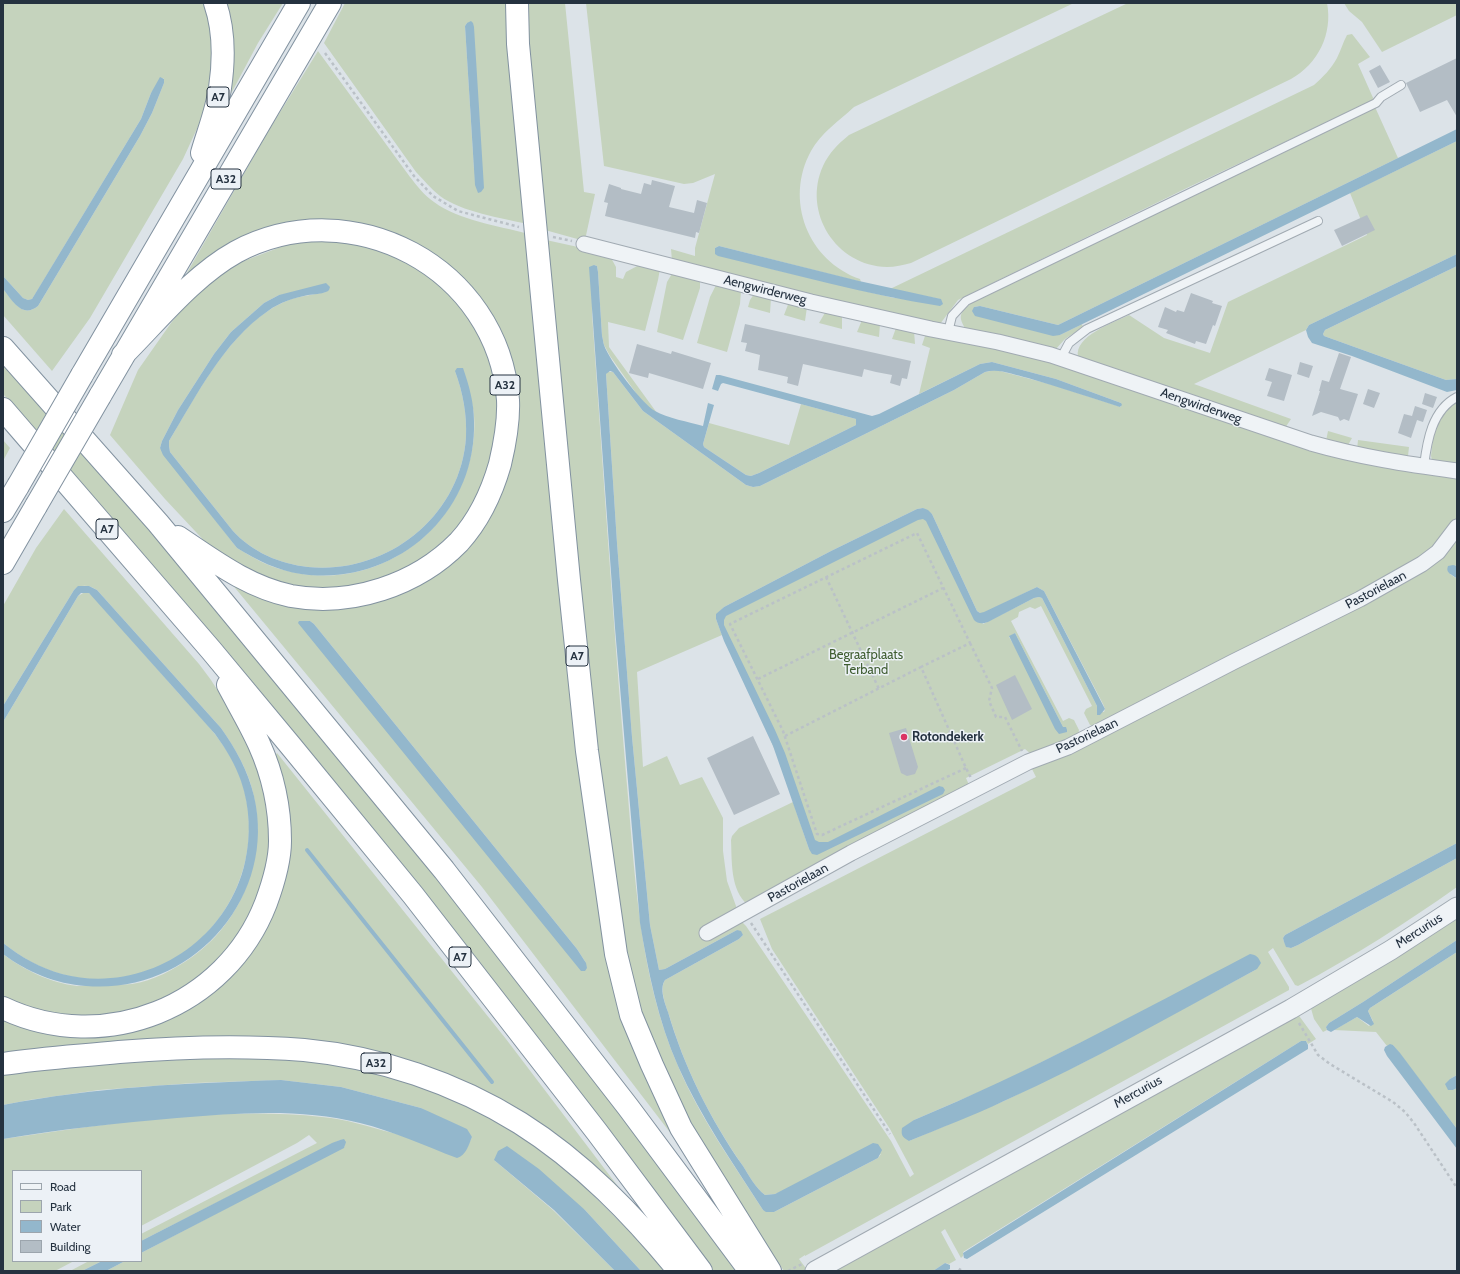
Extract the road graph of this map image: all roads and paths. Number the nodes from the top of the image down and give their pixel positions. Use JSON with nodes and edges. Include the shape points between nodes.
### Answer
{"nodes":[{"id":1,"x":215,"y":3,"type":"edge"},
{"id":2,"x":299,"y":3,"type":"edge"},
{"id":3,"x":330,"y":3,"type":"edge"},
{"id":4,"x":517,"y":3,"type":"edge"},
{"id":5,"x":325,"y":53,"type":"dead end"},
{"id":6,"x":1401,"y":85,"type":"dead end"},
{"id":7,"x":191,"y":189,"type":"junction"},
{"id":8,"x":1318,"y":221,"type":"dead end"},
{"id":9,"x":520,"y":228,"type":"dead end"},
{"id":10,"x":549,"y":236,"type":"dead end"},
{"id":11,"x":584,"y":244,"type":"joint"},
{"id":12,"x":948,"y":332,"type":"junction"},
{"id":13,"x":3,"y":348,"type":"edge"},
{"id":14,"x":123,"y":355,"type":"junction"},
{"id":15,"x":1061,"y":358,"type":"junction"},
{"id":16,"x":1457,"y":397,"type":"edge"},
{"id":17,"x":3,"y":409,"type":"edge"},
{"id":18,"x":1424,"y":466,"type":"junction"},
{"id":19,"x":1457,"y":470,"type":"edge"},
{"id":20,"x":3,"y":511,"type":"edge"},
{"id":21,"x":158,"y":523,"type":"junction"},
{"id":22,"x":1457,"y":527,"type":"edge"},
{"id":23,"x":3,"y":563,"type":"edge"},
{"id":24,"x":826,"y":577,"type":"junction"},
{"id":25,"x":943,"y":588,"type":"junction"},
{"id":26,"x":852,"y":632,"type":"junction"},
{"id":27,"x":970,"y":643,"type":"junction"},
{"id":28,"x":211,"y":650,"type":"junction"},
{"id":29,"x":921,"y":668,"type":"junction"},
{"id":30,"x":758,"y":679,"type":"junction"},
{"id":31,"x":880,"y":689,"type":"junction"},
{"id":32,"x":785,"y":736,"type":"junction"},
{"id":33,"x":1028,"y":762,"type":"junction"},
{"id":34,"x":966,"y":768,"type":"junction"},
{"id":35,"x":976,"y":789,"type":"junction"},
{"id":36,"x":1457,"y":907,"type":"edge"},
{"id":37,"x":744,"y":913,"type":"junction"},
{"id":38,"x":708,"y":933,"type":"dead end"},
{"id":39,"x":3,"y":1008,"type":"edge"},
{"id":40,"x":1298,"y":1021,"type":"dead end"},
{"id":41,"x":3,"y":1064,"type":"edge"},
{"id":42,"x":890,"y":1134,"type":"dead end"},
{"id":43,"x":1457,"y":1188,"type":"edge"},
{"id":44,"x":962,"y":1266,"type":"dead end"},
{"id":45,"x":808,"y":1267,"type":"edge"},
{"id":46,"x":679,"y":1271,"type":"edge"},
{"id":47,"x":701,"y":1271,"type":"edge"},
{"id":48,"x":750,"y":1271,"type":"edge"},
{"id":49,"x":770,"y":1271,"type":"edge"},
{"id":50,"x":788,"y":1271,"type":"edge"},
{"id":51,"x":959,"y":1271,"type":"edge"}],
"edges":[{"from":1,"to":7,"type":"highway","number":"A7","via":[[222,39],[220,88]]},
{"from":2,"to":7,"type":"highway","number":"A32"},
{"from":3,"to":14,"type":"highway","number":"A32"},
{"from":4,"to":49,"type":"highway","number":"A7","via":[[519,58],[587,752],[616,954],[631,1015],[681,1128]]},
{"from":5,"to":9,"type":"path","via":[[414,176],[433,196],[458,210]]},
{"from":6,"to":12,"type":"lane","via":[[1376,103],[966,301],[952,316]]},
{"from":7,"to":20,"type":"highway","number":"A32","bridge":true},
{"from":8,"to":15,"type":"lane","via":[[1087,329],[1069,343]]},
{"from":10,"to":11,"type":"path"},
{"from":11,"to":12,"type":"street","name":"Aengwirderweg","via":[[819,304]]},
{"from":12,"to":15,"type":"street","name":"Aengwirderweg","via":[[1018,346]]},
{"from":13,"to":21,"type":"highway"},
{"from":14,"to":21,"type":"highway","number":"A32","via":[[195,281],[214,266],[266,239],[292,232],[321,230],[371,236],[418,255],[435,268],[453,283],[474,308],[495,347],[504,374],[508,400],[504,447],[488,498],[460,540],[442,557],[392,586],[357,596],[322,599],[273,591],[228,571]]},
{"from":14,"to":23,"type":"highway","number":"A32","bridge":true},
{"from":15,"to":18,"type":"street","name":"Aengwirderweg","via":[[1311,443],[1364,456]]},
{"from":16,"to":18,"type":"lane","via":[[1450,400],[1432,424]]},
{"from":17,"to":28,"type":"highway","number":"A7"},
{"from":18,"to":19,"type":"street","name":"Aengwirderweg"},
{"from":21,"to":48,"type":"highway","via":[[444,870],[628,1107]]},
{"from":22,"to":33,"type":"street","name":"Pastorielaan","via":[[1438,552],[1403,576],[1103,730]]},
{"from":24,"to":25,"type":"path","via":[[917,533]]},
{"from":24,"to":26,"type":"path"},
{"from":24,"to":30,"type":"path","via":[[730,624]]},
{"from":25,"to":26,"type":"path"},
{"from":25,"to":27,"type":"path"},
{"from":26,"to":30,"type":"path"},
{"from":26,"to":31,"type":"path"},
{"from":27,"to":29,"type":"path"},
{"from":27,"to":33,"type":"path","via":[[992,688],[989,701],[996,717],[1005,717]]},
{"from":28,"to":39,"type":"highway","number":"A7","via":[[259,743],[277,799],[280,843],[276,867],[262,913],[252,932],[222,971],[203,987],[164,1010],[141,1018],[93,1027],[67,1026],[41,1022]]},
{"from":28,"to":47,"type":"highway","number":"A7","via":[[418,902],[602,1138]]},
{"from":29,"to":31,"type":"path"},
{"from":29,"to":34,"type":"path"},
{"from":30,"to":32,"type":"path"},
{"from":31,"to":32,"type":"path"},
{"from":32,"to":34,"type":"path","via":[[817,834],[822,835]]},
{"from":33,"to":35,"type":"street","name":"Pastorielaan"},
{"from":34,"to":35,"type":"path"},
{"from":35,"to":37,"type":"street","name":"Pastorielaan","via":[[851,853]]},
{"from":36,"to":45,"type":"street","name":"Mercurius","via":[[1391,950],[1291,1009]]},
{"from":37,"to":38,"type":"street","name":"Pastorielaan"},
{"from":37,"to":42,"type":"path"},
{"from":40,"to":43,"type":"path","via":[[1318,1055],[1405,1112]]},
{"from":41,"to":46,"type":"highway","number":"A32","via":[[59,1057],[212,1047],[304,1050],[343,1055],[392,1067],[430,1079],[472,1097],[520,1123],[598,1183],[636,1219]]},
{"from":44,"to":51,"type":"path"},
{"from":45,"to":50,"type":"path"}]}
